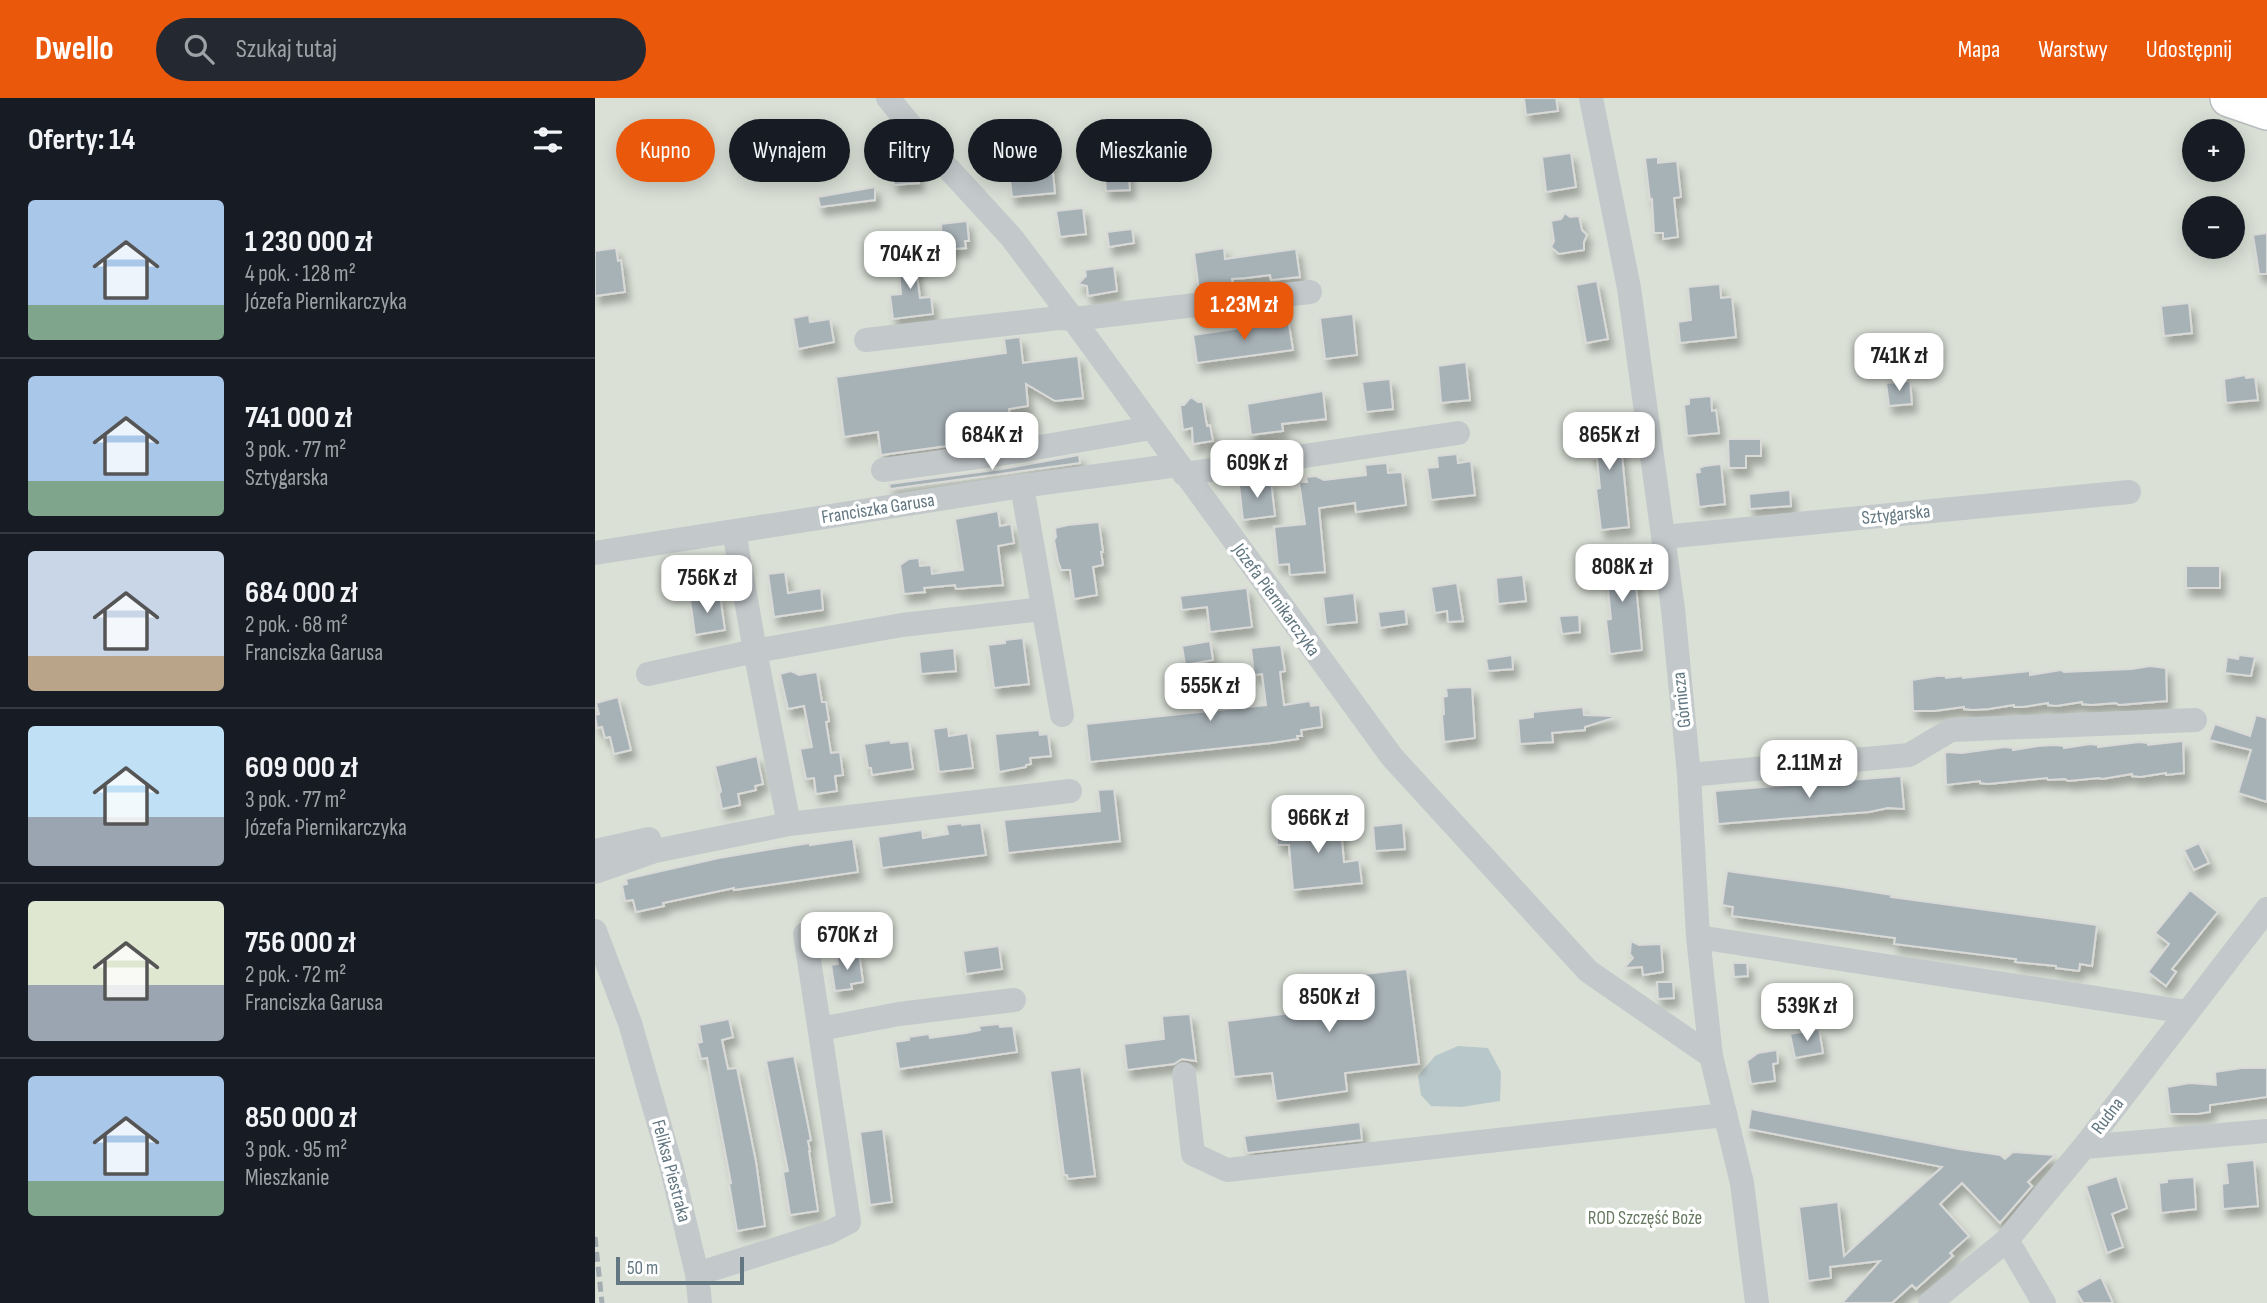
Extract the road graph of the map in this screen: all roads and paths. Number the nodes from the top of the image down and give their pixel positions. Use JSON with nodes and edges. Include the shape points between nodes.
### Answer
{"nodes":[{"id":1,"x":888,"y":98,"type":"edge"},
{"id":2,"x":1591,"y":98,"type":"edge"},
{"id":3,"x":2228,"y":98,"type":"edge"},
{"id":4,"x":2267,"y":111,"type":"edge"},
{"id":5,"x":1310,"y":292,"type":"dead end"},
{"id":6,"x":1073,"y":319,"type":"junction"},
{"id":7,"x":866,"y":340,"type":"dead end"},
{"id":8,"x":1151,"y":428,"type":"junction"},
{"id":9,"x":1458,"y":433,"type":"dead end"},
{"id":10,"x":883,"y":470,"type":"dead end"},
{"id":11,"x":1181,"y":470,"type":"junction"},
{"id":12,"x":1022,"y":486,"type":"junction"},
{"id":13,"x":2129,"y":492,"type":"dead end"},
{"id":14,"x":734,"y":531,"type":"junction"},
{"id":15,"x":1663,"y":537,"type":"junction"},
{"id":16,"x":595,"y":553,"type":"edge"},
{"id":17,"x":1042,"y":609,"type":"junction"},
{"id":18,"x":755,"y":651,"type":"junction"},
{"id":19,"x":648,"y":674,"type":"dead end"},
{"id":20,"x":1062,"y":715,"type":"dead end"},
{"id":21,"x":2195,"y":720,"type":"dead end"},
{"id":22,"x":1689,"y":775,"type":"junction"},
{"id":23,"x":965,"y":791,"type":"dead end"},
{"id":24,"x":1070,"y":791,"type":"dead end"},
{"id":25,"x":788,"y":817,"type":"junction"},
{"id":26,"x":595,"y":851,"type":"edge"},
{"id":27,"x":595,"y":872,"type":"edge"},
{"id":28,"x":2267,"y":910,"type":"edge"},
{"id":29,"x":595,"y":931,"type":"edge"},
{"id":30,"x":805,"y":934,"type":"dead end"},
{"id":31,"x":1698,"y":937,"type":"junction"},
{"id":32,"x":1014,"y":1000,"type":"dead end"},
{"id":33,"x":2187,"y":1012,"type":"junction"},
{"id":34,"x":820,"y":1029,"type":"junction"},
{"id":35,"x":1711,"y":1056,"type":"junction"},
{"id":36,"x":1184,"y":1074,"type":"dead end"},
{"id":37,"x":1724,"y":1115,"type":"junction"},
{"id":38,"x":2267,"y":1130,"type":"edge"},
{"id":39,"x":2084,"y":1147,"type":"junction"},
{"id":40,"x":2007,"y":1241,"type":"junction"},
{"id":41,"x":697,"y":1274,"type":"junction"},
{"id":42,"x":700,"y":1303,"type":"edge"},
{"id":43,"x":1757,"y":1303,"type":"edge"},
{"id":44,"x":1930,"y":1303,"type":"edge"},
{"id":45,"x":2044,"y":1303,"type":"edge"}],
"edges":[{"from":1,"to":6,"type":"street","name":"Józefa Piernikarczyka","via":[[1012,238]]},
{"from":2,"to":15,"type":"street","name":"Górnicza","via":[[1629,288]]},
{"from":3,"to":4,"type":"highway"},
{"from":5,"to":6,"type":"street"},
{"from":6,"to":7,"type":"street"},
{"from":6,"to":8,"type":"street","name":"Józefa Piernikarczyka"},
{"from":8,"to":10,"type":"street"},
{"from":8,"to":11,"type":"street","name":"Józefa Piernikarczyka"},
{"from":9,"to":11,"type":"street","name":"Franciszka Garusa"},
{"from":11,"to":12,"type":"street","name":"Franciszka Garusa"},
{"from":11,"to":35,"type":"street","name":"Józefa Piernikarczyka","via":[[1392,757],[1588,971]]},
{"from":12,"to":14,"type":"street","name":"Franciszka Garusa"},
{"from":12,"to":17,"type":"street"},
{"from":13,"to":15,"type":"street","name":"Sztygarska"},
{"from":14,"to":16,"type":"street","name":"Franciszka Garusa"},
{"from":14,"to":18,"type":"street"},
{"from":15,"to":22,"type":"street","name":"Górnicza"},
{"from":17,"to":18,"type":"street","via":[[902,625]]},
{"from":17,"to":20,"type":"street"},
{"from":18,"to":19,"type":"street"},
{"from":18,"to":25,"type":"street"},
{"from":21,"to":22,"type":"street","via":[[1951,730],[1909,755]]},
{"from":22,"to":31,"type":"street","name":"Górnicza"},
{"from":23,"to":25,"type":"street"},
{"from":24,"to":25,"type":"street"},
{"from":25,"to":26,"type":"street"},
{"from":25,"to":27,"type":"street","via":[[655,851]]},
{"from":28,"to":33,"type":"street","name":"Rudna"},
{"from":29,"to":41,"type":"street","name":"Feliksa Piestraka","via":[[630,1023]]},
{"from":30,"to":34,"type":"street"},
{"from":31,"to":33,"type":"street"},
{"from":31,"to":35,"type":"street","name":"Górnicza"},
{"from":32,"to":34,"type":"street"},
{"from":33,"to":39,"type":"street","name":"Rudna"},
{"from":34,"to":41,"type":"street","via":[[849,1222]]},
{"from":35,"to":37,"type":"street","name":"Górnicza"},
{"from":36,"to":37,"type":"street","via":[[1193,1154],[1227,1170]]},
{"from":37,"to":43,"type":"street","name":"Górnicza","via":[[1742,1183]]},
{"from":38,"to":39,"type":"street"},
{"from":39,"to":40,"type":"street","name":"Rudna"},
{"from":40,"to":44,"type":"street","name":"Rudna"},
{"from":40,"to":45,"type":"street"},
{"from":41,"to":42,"type":"street","name":"Feliksa Piestraka"}]}
